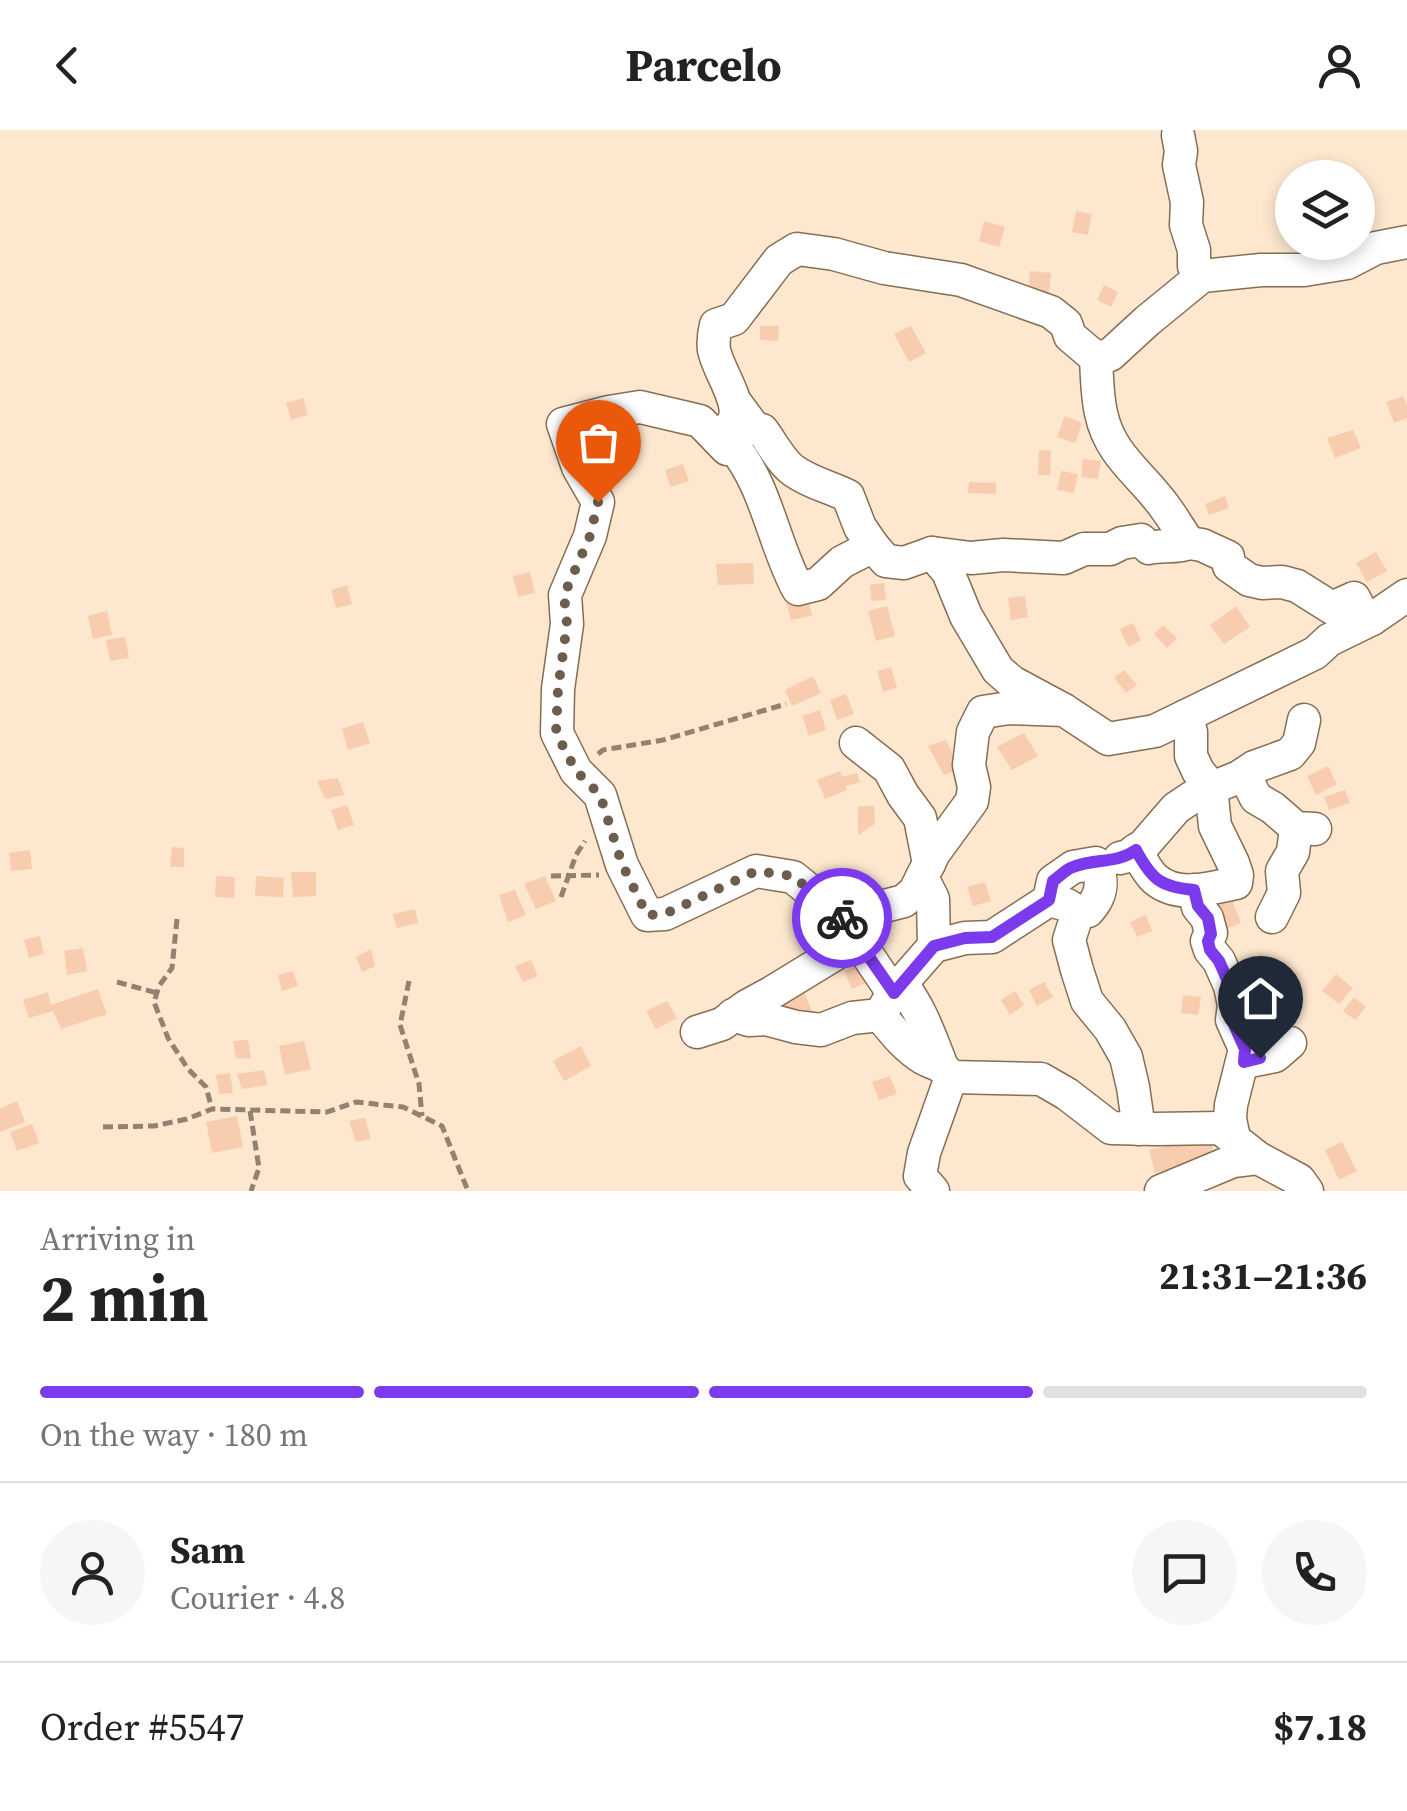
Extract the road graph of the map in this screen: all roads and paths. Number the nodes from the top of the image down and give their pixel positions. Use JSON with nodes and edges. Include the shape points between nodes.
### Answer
{"nodes":[{"id":1,"x":1178,"y":135,"type":"dead end"},
{"id":2,"x":1407,"y":242,"type":"edge"},
{"id":3,"x":1202,"y":276,"type":"junction"},
{"id":4,"x":1096,"y":358,"type":"junction"},
{"id":5,"x":735,"y":402,"type":"junction"},
{"id":6,"x":714,"y":435,"type":"junction"},
{"id":7,"x":1189,"y":543,"type":"junction"},
{"id":8,"x":873,"y":546,"type":"junction"},
{"id":9,"x":932,"y":553,"type":"junction"},
{"id":10,"x":1407,"y":595,"type":"edge"},
{"id":11,"x":1372,"y":619,"type":"junction"},
{"id":12,"x":786,"y":704,"type":"dead end"},
{"id":13,"x":1064,"y":710,"type":"junction"},
{"id":14,"x":1186,"y":716,"type":"junction"},
{"id":15,"x":1304,"y":720,"type":"dead end"},
{"id":16,"x":856,"y":743,"type":"dead end"},
{"id":17,"x":576,"y":771,"type":"junction"},
{"id":18,"x":1244,"y":774,"type":"junction"},
{"id":19,"x":1212,"y":787,"type":"junction"},
{"id":20,"x":585,"y":840,"type":"dead end"},
{"id":21,"x":1136,"y":850,"type":"junction"},
{"id":22,"x":925,"y":870,"type":"junction"},
{"id":23,"x":551,"y":876,"type":"dead end"},
{"id":24,"x":568,"y":876,"type":"junction"},
{"id":25,"x":601,"y":876,"type":"dead end"},
{"id":26,"x":1194,"y":890,"type":"junction"},
{"id":27,"x":561,"y":897,"type":"dead end"},
{"id":28,"x":1064,"y":906,"type":"junction"},
{"id":29,"x":1272,"y":917,"type":"dead end"},
{"id":30,"x":177,"y":919,"type":"dead end"},
{"id":31,"x":850,"y":929,"type":"junction"},
{"id":32,"x":934,"y":946,"type":"junction"},
{"id":33,"x":409,"y":981,"type":"dead end"},
{"id":34,"x":117,"y":982,"type":"dead end"},
{"id":35,"x":157,"y":993,"type":"junction"},
{"id":36,"x":892,"y":997,"type":"junction"},
{"id":37,"x":733,"y":1015,"type":"junction"},
{"id":38,"x":697,"y":1032,"type":"dead end"},
{"id":39,"x":1290,"y":1043,"type":"dead end"},
{"id":40,"x":1244,"y":1062,"type":"junction"},
{"id":41,"x":946,"y":1071,"type":"junction"},
{"id":42,"x":212,"y":1110,"type":"junction"},
{"id":43,"x":250,"y":1111,"type":"junction"},
{"id":44,"x":422,"y":1116,"type":"junction"},
{"id":45,"x":102,"y":1126,"type":"dead end"},
{"id":46,"x":1139,"y":1129,"type":"junction"},
{"id":47,"x":1246,"y":1148,"type":"junction"},
{"id":48,"x":251,"y":1191,"type":"edge"},
{"id":49,"x":468,"y":1191,"type":"edge"},
{"id":50,"x":933,"y":1191,"type":"edge"},
{"id":51,"x":1161,"y":1191,"type":"edge"},
{"id":52,"x":1307,"y":1191,"type":"edge"}],
"edges":[{"from":1,"to":3,"type":"street","via":[[1186,225]]},
{"from":2,"to":3,"type":"street","via":[[1348,263]]},
{"from":3,"to":4,"type":"street","via":[[1110,356]]},
{"from":4,"to":5,"type":"street","via":[[1051,312],[961,280],[797,248],[778,260],[734,319],[716,324],[714,350]]},
{"from":4,"to":7,"type":"street","via":[[1101,415],[1112,445]]},
{"from":5,"to":6,"type":"street","via":[[733,426]]},
{"from":5,"to":8,"type":"street","via":[[794,471],[848,496]]},
{"from":6,"to":8,"type":"street","via":[[742,456],[798,589],[818,584]]},
{"from":6,"to":17,"type":"street","via":[[700,422],[640,407],[562,424],[598,502],[564,595],[556,733]]},
{"from":7,"to":9,"type":"street","via":[[1149,548],[1134,540],[1064,558]]},
{"from":7,"to":11,"type":"street","via":[[1228,557],[1228,566],[1249,580],[1298,586],[1332,608],[1354,598]]},
{"from":8,"to":9,"type":"street","via":[[886,561],[904,563]]},
{"from":9,"to":13,"type":"street","via":[[998,670]]},
{"from":10,"to":11,"type":"street"},
{"from":11,"to":14,"type":"street"},
{"from":12,"to":17,"type":"path","via":[[603,750]]},
{"from":13,"to":14,"type":"street","via":[[1108,739]]},
{"from":13,"to":22,"type":"street","via":[[983,712],[969,765],[972,801]]},
{"from":14,"to":19,"type":"street","via":[[1192,756]]},
{"from":15,"to":18,"type":"street","via":[[1290,754]]},
{"from":16,"to":22,"type":"street","via":[[889,769],[920,818]]},
{"from":17,"to":31,"type":"street","via":[[600,795],[647,915],[665,914],[756,871],[793,876]]},
{"from":18,"to":19,"type":"street"},
{"from":18,"to":29,"type":"street","via":[[1256,798],[1306,828],[1282,871],[1284,893]]},
{"from":19,"to":21,"type":"street","via":[[1176,808]]},
{"from":19,"to":26,"type":"street","via":[[1215,826],[1236,883]]},
{"from":20,"to":24,"type":"path"},
{"from":21,"to":26,"type":"street","via":[[1154,879]]},
{"from":21,"to":28,"type":"street","via":[[1072,867],[1053,881]]},
{"from":22,"to":31,"type":"street","via":[[904,901]]},
{"from":22,"to":32,"type":"street"},
{"from":23,"to":24,"type":"path"},
{"from":24,"to":25,"type":"path"},
{"from":24,"to":27,"type":"path"},
{"from":26,"to":40,"type":"street","via":[[1208,918],[1210,950],[1230,986]]},
{"from":28,"to":32,"type":"street","via":[[992,937]]},
{"from":28,"to":46,"type":"street","via":[[1087,1000],[1126,1057]]},
{"from":30,"to":35,"type":"path","via":[[172,968]]},
{"from":31,"to":36,"type":"street"},
{"from":31,"to":37,"type":"street"},
{"from":32,"to":36,"type":"street"},
{"from":33,"to":44,"type":"path","via":[[400,1025]]},
{"from":34,"to":35,"type":"path"},
{"from":35,"to":42,"type":"path","via":[[154,1002],[168,1038],[206,1087]]},
{"from":36,"to":37,"type":"street","via":[[822,1030]]},
{"from":36,"to":41,"type":"street","via":[[898,1037]]},
{"from":37,"to":38,"type":"street"},
{"from":39,"to":40,"type":"street","via":[[1275,1056]]},
{"from":40,"to":47,"type":"street","via":[[1230,1119]]},
{"from":41,"to":46,"type":"street","via":[[1041,1080],[1111,1128]]},
{"from":41,"to":50,"type":"street","via":[[920,1176]]},
{"from":42,"to":43,"type":"path"},
{"from":42,"to":45,"type":"path","via":[[154,1126]]},
{"from":43,"to":44,"type":"path","via":[[326,1112],[356,1102]]},
{"from":43,"to":48,"type":"path","via":[[259,1168]]},
{"from":44,"to":49,"type":"path","via":[[442,1126]]},
{"from":46,"to":47,"type":"street","via":[[1220,1128]]},
{"from":47,"to":51,"type":"street","via":[[1233,1161]]},
{"from":47,"to":52,"type":"street"}]}
